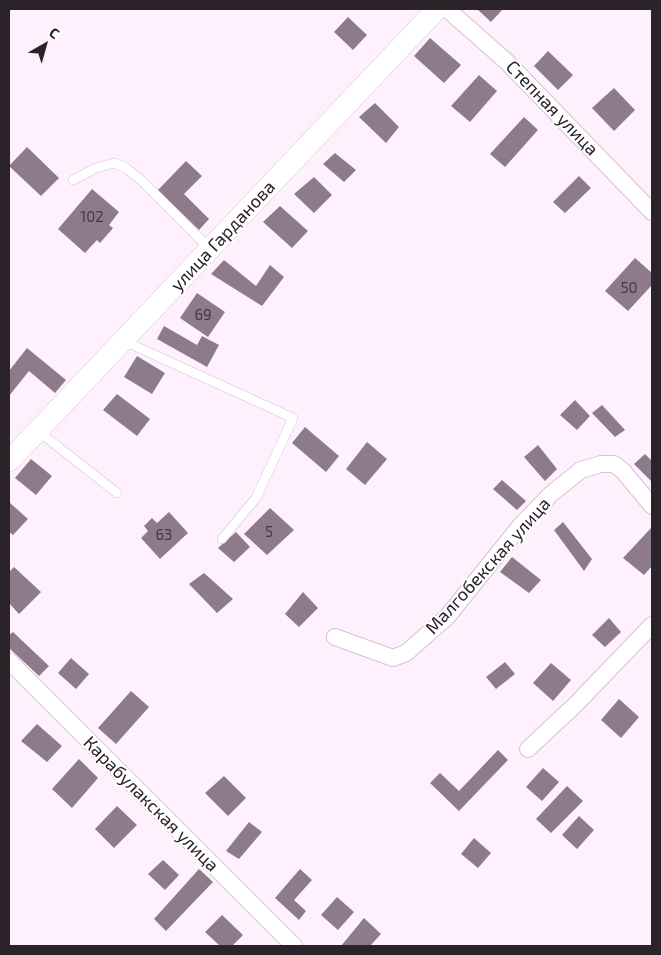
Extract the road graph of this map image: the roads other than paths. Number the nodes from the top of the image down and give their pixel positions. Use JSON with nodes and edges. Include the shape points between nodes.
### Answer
{"nodes":[{"id":1,"x":437,"y":9,"type":"edge"},
{"id":2,"x":447,"y":9,"type":"edge"},
{"id":3,"x":73,"y":180,"type":"dead end"},
{"id":4,"x":652,"y":212,"type":"edge"},
{"id":5,"x":210,"y":250,"type":"junction"},
{"id":6,"x":124,"y":341,"type":"junction"},
{"id":7,"x":38,"y":431,"type":"junction"},
{"id":8,"x":9,"y":461,"type":"edge"},
{"id":9,"x":117,"y":493,"type":"dead end"},
{"id":10,"x":652,"y":506,"type":"edge"},
{"id":11,"x":222,"y":539,"type":"dead end"},
{"id":12,"x":652,"y":625,"type":"edge"},
{"id":13,"x":335,"y":637,"type":"dead end"},
{"id":14,"x":9,"y":661,"type":"edge"},
{"id":15,"x":528,"y":749,"type":"dead end"},
{"id":16,"x":294,"y":946,"type":"edge"}],
"edges":[{"from":1,"to":5,"type":"street","name":"улица Гарданова"},
{"from":2,"to":4,"type":"street","name":"Степная улица","via":[[507,62]]},
{"from":3,"to":5,"type":"lane","via":[[114,163],[126,168]]},
{"from":5,"to":6,"type":"street","name":"улица Гарданова"},
{"from":6,"to":7,"type":"street","name":"улица Гарданова"},
{"from":6,"to":11,"type":"lane","via":[[293,418],[256,498]]},
{"from":7,"to":8,"type":"street","name":"улица Гарданова"},
{"from":7,"to":9,"type":"lane"},
{"from":10,"to":13,"type":"street","name":"Малгобекская улица","via":[[614,464],[581,470],[551,494],[447,617],[406,654],[393,658]]},
{"from":12,"to":15,"type":"street","via":[[576,705]]},
{"from":14,"to":16,"type":"street","name":"Карабулакская улица"}]}
